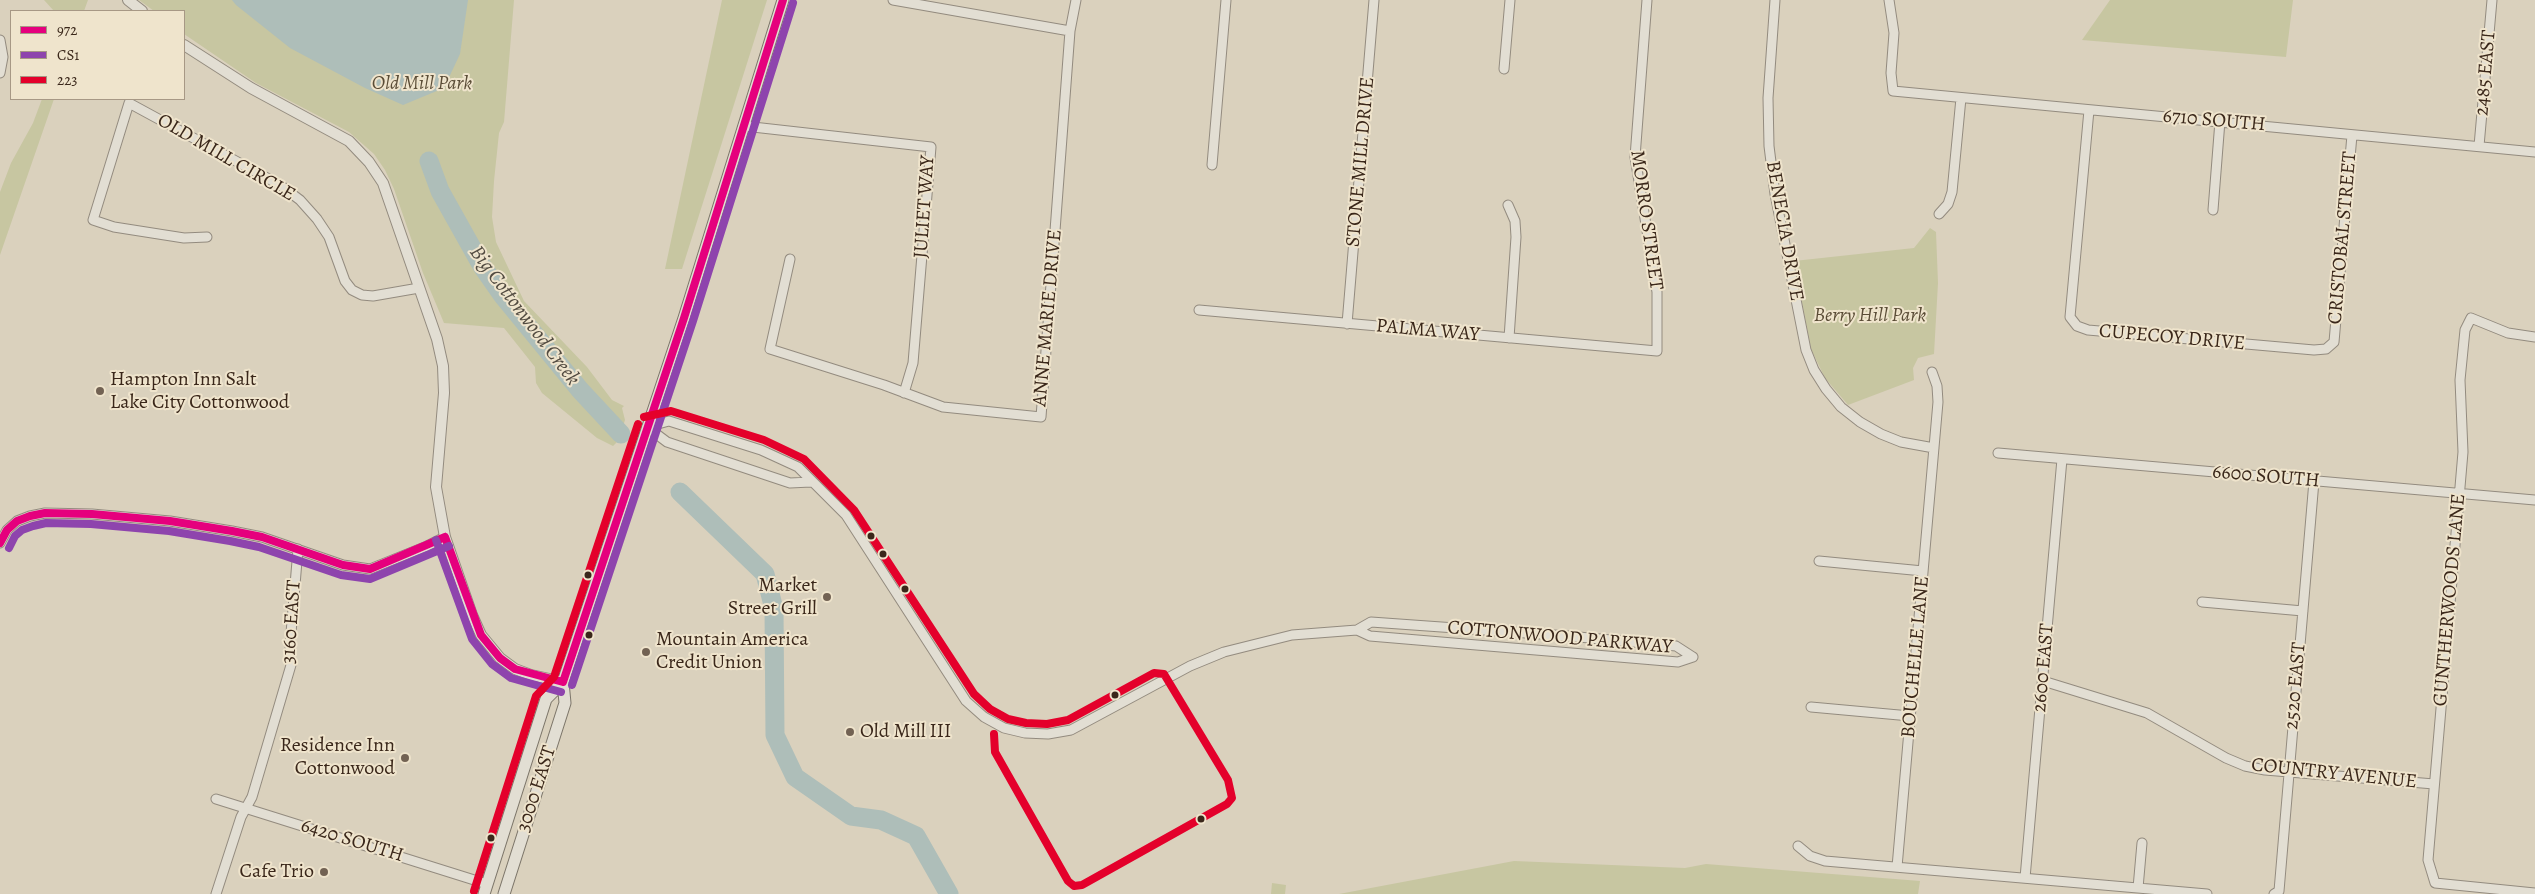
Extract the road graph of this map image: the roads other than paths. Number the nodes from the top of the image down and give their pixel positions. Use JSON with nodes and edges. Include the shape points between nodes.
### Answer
{"nodes":[{"id":1,"x":128,"y":0,"type":"edge"},
{"id":2,"x":783,"y":0,"type":"edge"},
{"id":3,"x":894,"y":0,"type":"edge"},
{"id":4,"x":1076,"y":0,"type":"edge"},
{"id":5,"x":1226,"y":0,"type":"edge"},
{"id":6,"x":1374,"y":0,"type":"edge"},
{"id":7,"x":1510,"y":0,"type":"edge"},
{"id":8,"x":1647,"y":0,"type":"edge"},
{"id":9,"x":1775,"y":0,"type":"edge"},
{"id":10,"x":1889,"y":0,"type":"edge"},
{"id":11,"x":2492,"y":0,"type":"edge"},
{"id":12,"x":141,"y":10,"type":"edge"},
{"id":13,"x":1070,"y":31,"type":"junction"},
{"id":14,"x":0,"y":40,"type":"edge"},
{"id":15,"x":185,"y":45,"type":"edge"},
{"id":16,"x":1504,"y":69,"type":"dead end"},
{"id":17,"x":0,"y":73,"type":"edge"},
{"id":18,"x":1961,"y":98,"type":"junction"},
{"id":19,"x":2089,"y":110,"type":"junction"},
{"id":20,"x":2220,"y":121,"type":"junction"},
{"id":21,"x":744,"y":126,"type":"junction"},
{"id":22,"x":2352,"y":135,"type":"junction"},
{"id":23,"x":2479,"y":146,"type":"junction"},
{"id":24,"x":2535,"y":152,"type":"edge"},
{"id":25,"x":1212,"y":166,"type":"dead end"},
{"id":26,"x":1508,"y":205,"type":"dead end"},
{"id":27,"x":2213,"y":210,"type":"dead end"},
{"id":28,"x":1939,"y":214,"type":"dead end"},
{"id":29,"x":206,"y":237,"type":"dead end"},
{"id":30,"x":790,"y":259,"type":"dead end"},
{"id":31,"x":419,"y":288,"type":"junction"},
{"id":32,"x":1199,"y":310,"type":"dead end"},
{"id":33,"x":1347,"y":324,"type":"junction"},
{"id":34,"x":2535,"y":337,"type":"edge"},
{"id":35,"x":1509,"y":338,"type":"junction"},
{"id":36,"x":2334,"y":342,"type":"joint"},
{"id":37,"x":1656,"y":351,"type":"joint"},
{"id":38,"x":1932,"y":372,"type":"dead end"},
{"id":39,"x":904,"y":392,"type":"junction"},
{"id":40,"x":647,"y":428,"type":"junction"},
{"id":41,"x":1934,"y":448,"type":"junction"},
{"id":42,"x":1998,"y":453,"type":"dead end"},
{"id":43,"x":2062,"y":459,"type":"junction"},
{"id":44,"x":2314,"y":481,"type":"junction"},
{"id":45,"x":811,"y":482,"type":"junction"},
{"id":46,"x":2459,"y":494,"type":"junction"},
{"id":47,"x":2535,"y":500,"type":"edge"},
{"id":48,"x":445,"y":537,"type":"junction"},
{"id":49,"x":0,"y":543,"type":"edge"},
{"id":50,"x":298,"y":549,"type":"junction"},
{"id":51,"x":1818,"y":561,"type":"dead end"},
{"id":52,"x":1923,"y":571,"type":"junction"},
{"id":53,"x":2202,"y":602,"type":"dead end"},
{"id":54,"x":2303,"y":611,"type":"junction"},
{"id":55,"x":1357,"y":630,"type":"junction"},
{"id":56,"x":2042,"y":681,"type":"junction"},
{"id":57,"x":563,"y":682,"type":"junction"},
{"id":58,"x":1811,"y":707,"type":"dead end"},
{"id":59,"x":1910,"y":716,"type":"junction"},
{"id":60,"x":2289,"y":772,"type":"junction"},
{"id":61,"x":2434,"y":784,"type":"junction"},
{"id":62,"x":216,"y":799,"type":"dead end"},
{"id":63,"x":246,"y":808,"type":"junction"},
{"id":64,"x":2142,"y":843,"type":"dead end"},
{"id":65,"x":1798,"y":846,"type":"dead end"},
{"id":66,"x":1897,"y":866,"type":"junction"},
{"id":67,"x":2025,"y":878,"type":"junction"},
{"id":68,"x":2138,"y":888,"type":"junction"},
{"id":69,"x":485,"y":889,"type":"edge"},
{"id":70,"x":2276,"y":892,"type":"edge"},
{"id":71,"x":2535,"y":893,"type":"edge"},
{"id":72,"x":216,"y":894,"type":"edge"},
{"id":73,"x":504,"y":894,"type":"edge"},
{"id":74,"x":2207,"y":894,"type":"edge"}],
"edges":[{"from":1,"to":12,"type":"street"},
{"from":2,"to":21,"type":"main road","name":"3000 EAST"},
{"from":3,"to":13,"type":"street"},
{"from":4,"to":13,"type":"street","name":"ANNE MARIE DRIVE"},
{"from":5,"to":25,"type":"street"},
{"from":6,"to":33,"type":"street","name":"STONE MILL DRIVE"},
{"from":7,"to":16,"type":"street"},
{"from":8,"to":37,"type":"street","name":"MORRO STREET","via":[[1635,157],[1657,292]]},
{"from":9,"to":41,"type":"street","name":"BENECIA DRIVE","via":[[1768,98],[1769,146],[1775,194],[1806,350],[1826,389],[1860,422],[1901,442]]},
{"from":10,"to":18,"type":"street","name":"6710 SOUTH","via":[[1894,33],[1893,91]]},
{"from":11,"to":23,"type":"street","name":"2485 EAST"},
{"from":13,"to":39,"type":"street","name":"ANNE MARIE DRIVE","via":[[1041,417],[943,408]]},
{"from":14,"to":17,"type":"street","via":[[3,58]]},
{"from":15,"to":31,"type":"street","via":[[251,88],[350,140],[383,183]]},
{"from":18,"to":19,"type":"street","name":"6710 SOUTH"},
{"from":18,"to":28,"type":"street","via":[[1952,192],[1948,204]]},
{"from":19,"to":20,"type":"street","name":"6710 SOUTH"},
{"from":19,"to":36,"type":"street","name":"CUPECOY DRIVE","via":[[2070,317],[2077,326],[2088,330],[2314,350],[2326,349]]},
{"from":20,"to":22,"type":"street","name":"6710 SOUTH"},
{"from":20,"to":27,"type":"street"},
{"from":21,"to":39,"type":"street","name":"JULIET WAY","via":[[931,147],[913,363]]},
{"from":21,"to":40,"type":"main road","name":"3000 EAST"},
{"from":22,"to":23,"type":"street","name":"6710 SOUTH"},
{"from":22,"to":36,"type":"street","name":"CRISTOBAL STREET"},
{"from":23,"to":24,"type":"street","name":"6710 SOUTH"},
{"from":26,"to":35,"type":"street","via":[[1515,220],[1516,237]]},
{"from":29,"to":31,"type":"street","name":"OLD MILL CIRCLE","via":[[114,227],[93,220],[129,103],[280,185],[300,200],[329,237],[345,281],[352,290],[373,296]]},
{"from":30,"to":39,"type":"street","name":"ANNE MARIE DRIVE","via":[[770,349]]},
{"from":31,"to":48,"type":"street","via":[[443,366],[444,393],[436,487]]},
{"from":32,"to":33,"type":"street","name":"PALMA WAY"},
{"from":33,"to":35,"type":"street","name":"PALMA WAY"},
{"from":34,"to":46,"type":"street","name":"GUNTHERWOODS LANE","via":[[2508,333],[2471,318],[2463,342],[2460,380],[2463,438]]},
{"from":35,"to":37,"type":"street","name":"PALMA WAY"},
{"from":38,"to":41,"type":"street","name":"BOUCHELLE LANE","via":[[1938,402]]},
{"from":40,"to":45,"type":"street","via":[[667,442],[790,483]]},
{"from":40,"to":45,"type":"street","name":"COTTONWOOD PARKWAY","via":[[669,421],[761,450],[798,467]]},
{"from":40,"to":57,"type":"main road","name":"3000 EAST"},
{"from":41,"to":52,"type":"street","name":"BOUCHELLE LANE"},
{"from":42,"to":43,"type":"street","name":"6600 SOUTH"},
{"from":43,"to":44,"type":"street","name":"6600 SOUTH"},
{"from":43,"to":56,"type":"street","name":"2600 EAST"},
{"from":44,"to":46,"type":"street","name":"6600 SOUTH"},
{"from":44,"to":54,"type":"street","name":"2520 EAST"},
{"from":45,"to":55,"type":"street","name":"COTTONWOOD PARKWAY","via":[[846,515],[966,701],[1004,728],[1048,734],[1071,730],[1159,682],[1224,652],[1292,635]]},
{"from":46,"to":47,"type":"street","name":"6600 SOUTH"},
{"from":46,"to":61,"type":"street","name":"GUNTHERWOODS LANE"},
{"from":48,"to":50,"type":"street","via":[[370,569],[344,566]]},
{"from":48,"to":57,"type":"street","via":[[481,635],[500,658],[515,668]]},
{"from":49,"to":50,"type":"street","via":[[7,530],[18,521],[56,513],[193,524],[262,537]]},
{"from":50,"to":63,"type":"street","name":"3160 EAST","via":[[291,665],[252,798]]},
{"from":51,"to":52,"type":"street"},
{"from":52,"to":59,"type":"street","name":"BOUCHELLE LANE"},
{"from":53,"to":54,"type":"street"},
{"from":54,"to":60,"type":"street","name":"2520 EAST"},
{"from":55,"to":55,"type":"street","name":"COTTONWOOD PARKWAY","via":[[1370,636],[1628,658],[1678,662],[1693,657],[1676,646],[1568,636],[1371,622]]},
{"from":56,"to":60,"type":"street","name":"COUNTRY AVENUE","via":[[2147,713],[2244,766]]},
{"from":56,"to":67,"type":"street","name":"2600 EAST"},
{"from":57,"to":69,"type":"main road","name":"3000 EAST","via":[[546,699]]},
{"from":57,"to":73,"type":"main road","name":"3000 EAST","via":[[565,703]]},
{"from":58,"to":59,"type":"street"},
{"from":59,"to":66,"type":"street","name":"BOUCHELLE LANE"},
{"from":60,"to":61,"type":"street","name":"COUNTRY AVENUE"},
{"from":60,"to":70,"type":"street","name":"2520 EAST"},
{"from":61,"to":71,"type":"street","name":"GUNTHERWOODS LANE","via":[[2428,860],[2436,883]]},
{"from":62,"to":63,"type":"street","name":"6420 SOUTH"},
{"from":63,"to":69,"type":"street","name":"6420 SOUTH"},
{"from":63,"to":72,"type":"street","name":"3160 EAST"},
{"from":64,"to":68,"type":"street"},
{"from":65,"to":66,"type":"street","via":[[1810,856],[1825,861]]},
{"from":66,"to":67,"type":"street"},
{"from":67,"to":68,"type":"street"},
{"from":68,"to":74,"type":"street"}]}
